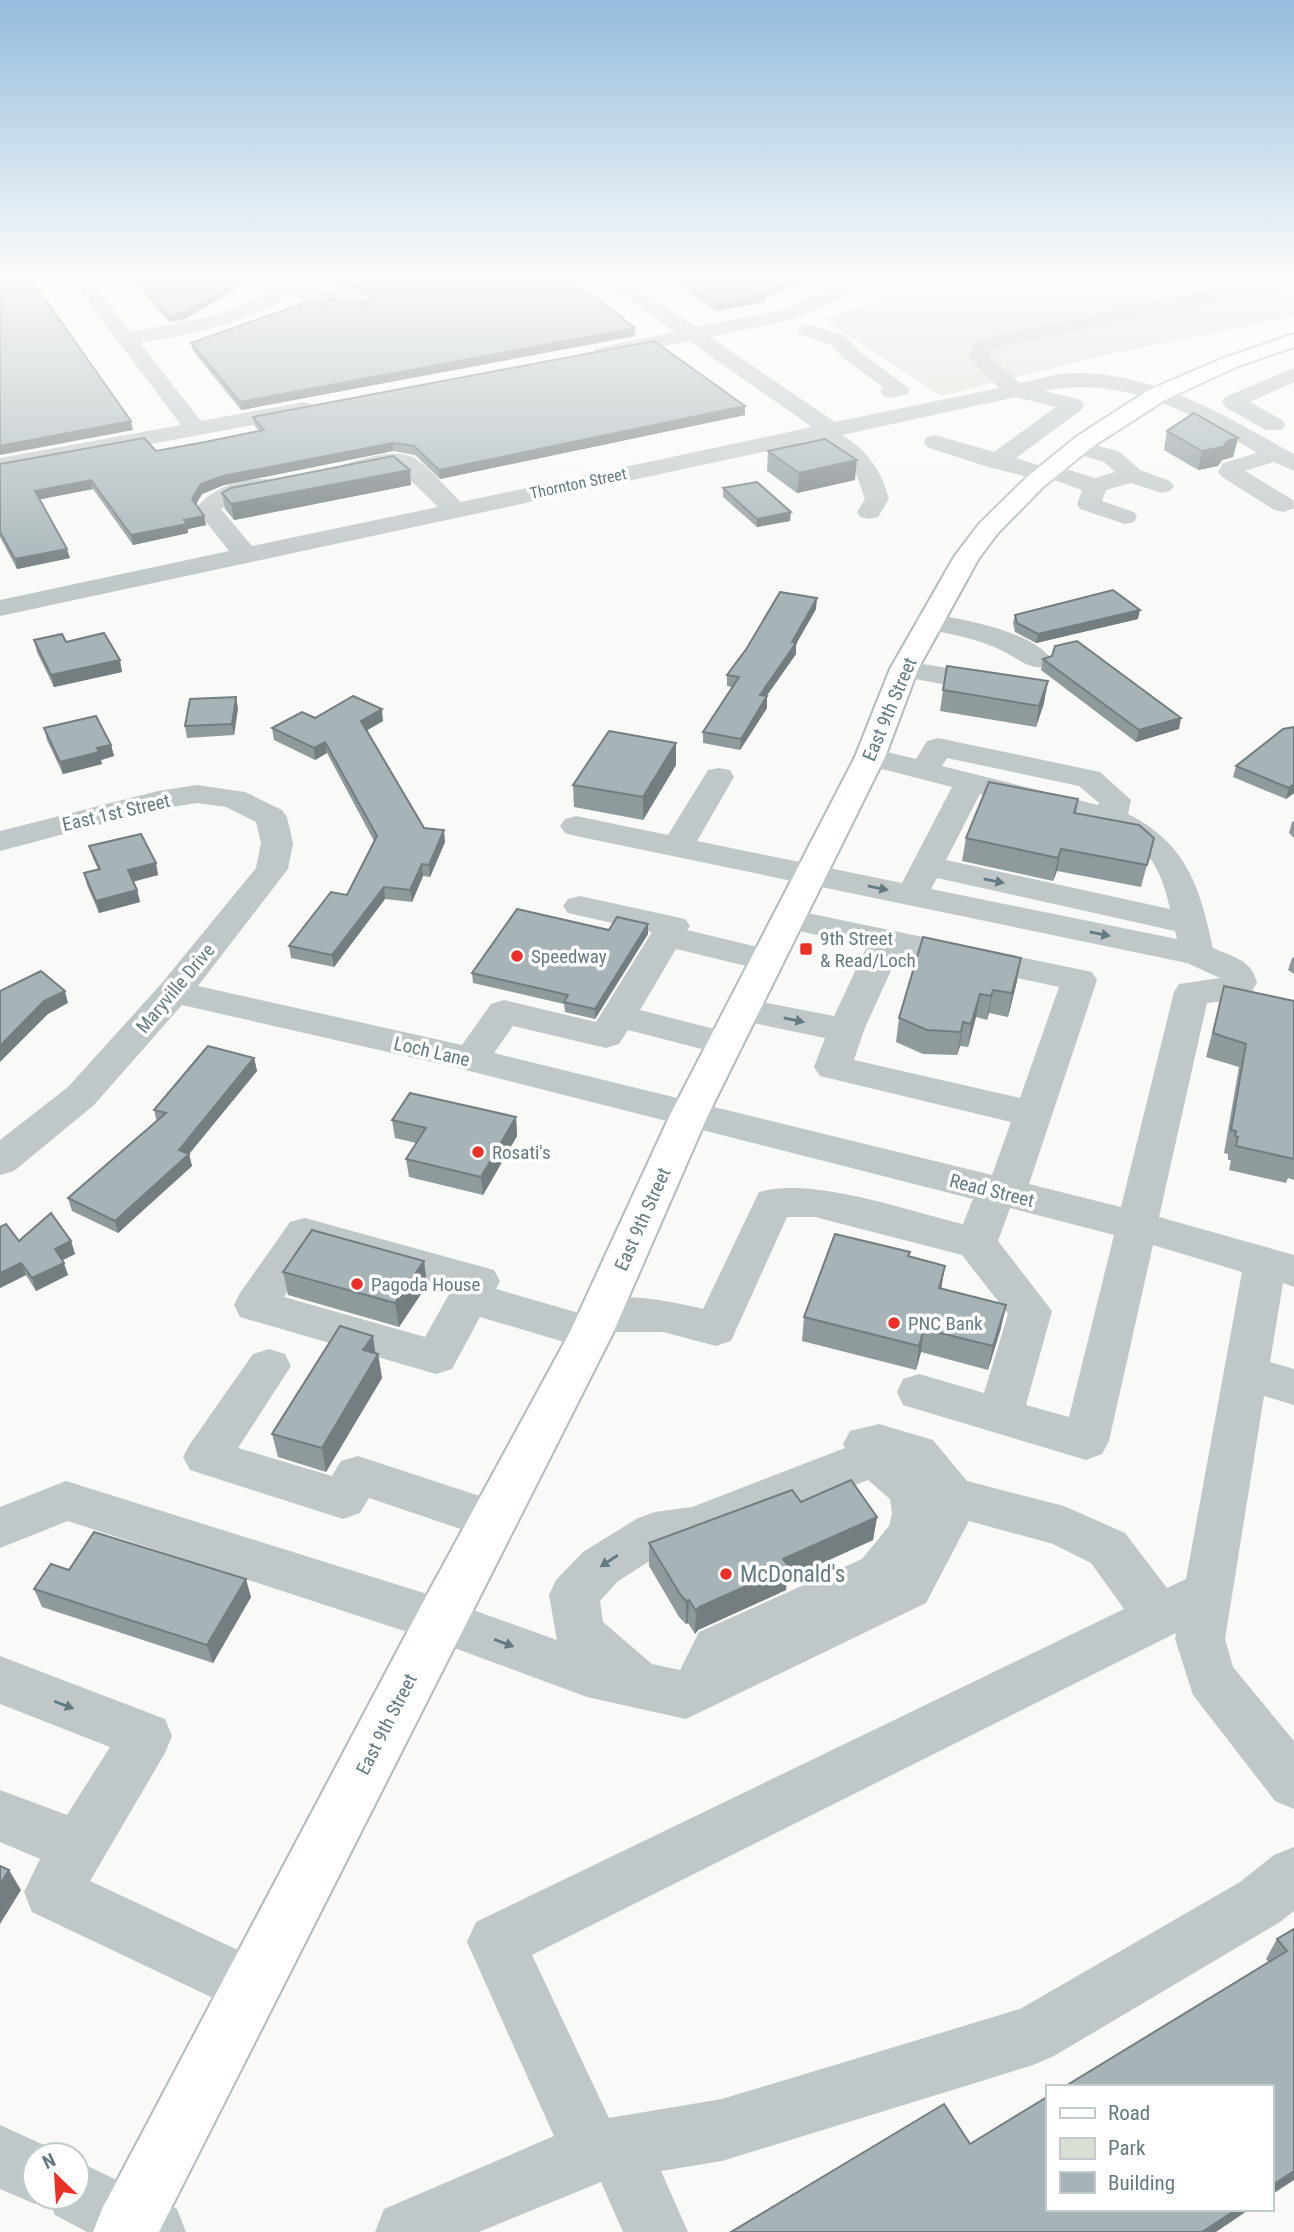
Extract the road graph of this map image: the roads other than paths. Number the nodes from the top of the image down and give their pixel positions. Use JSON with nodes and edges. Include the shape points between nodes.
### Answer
{"nodes":[{"id":1,"x":157,"y":379,"type":"edge"},
{"id":2,"x":754,"y":379,"type":"edge"},
{"id":3,"x":886,"y":379,"type":"edge"},
{"id":4,"x":1003,"y":379,"type":"edge"},
{"id":5,"x":1080,"y":379,"type":"edge"},
{"id":6,"x":1083,"y":379,"type":"edge"},
{"id":7,"x":1191,"y":379,"type":"edge"},
{"id":8,"x":1283,"y":379,"type":"edge"},
{"id":9,"x":1015,"y":390,"type":"junction"},
{"id":10,"x":891,"y":391,"type":"junction"},
{"id":11,"x":1157,"y":394,"type":"junction"},
{"id":12,"x":330,"y":404,"type":"edge"},
{"id":13,"x":921,"y":410,"type":"junction"},
{"id":14,"x":874,"y":420,"type":"junction"},
{"id":15,"x":196,"y":429,"type":"junction"},
{"id":16,"x":825,"y":430,"type":"junction"},
{"id":17,"x":1035,"y":433,"type":"junction"},
{"id":18,"x":935,"y":442,"type":"dead end"},
{"id":19,"x":1079,"y":446,"type":"junction"},
{"id":20,"x":1284,"y":447,"type":"edge"},
{"id":21,"x":996,"y":462,"type":"junction"},
{"id":22,"x":0,"y":465,"type":"edge"},
{"id":23,"x":1046,"y":472,"type":"junction"},
{"id":24,"x":329,"y":474,"type":"edge"},
{"id":25,"x":1132,"y":475,"type":"junction"},
{"id":26,"x":290,"y":482,"type":"edge"},
{"id":27,"x":1095,"y":486,"type":"junction"},
{"id":28,"x":1163,"y":486,"type":"dead end"},
{"id":29,"x":1284,"y":505,"type":"dead end"},
{"id":30,"x":455,"y":510,"type":"junction"},
{"id":31,"x":869,"y":512,"type":"dead end"},
{"id":32,"x":1125,"y":517,"type":"dead end"},
{"id":33,"x":246,"y":555,"type":"junction"},
{"id":34,"x":0,"y":608,"type":"edge"},
{"id":35,"x":929,"y":621,"type":"junction"},
{"id":36,"x":1038,"y":660,"type":"dead end"},
{"id":37,"x":904,"y":669,"type":"junction"},
{"id":38,"x":980,"y":682,"type":"edge"},
{"id":39,"x":870,"y":757,"type":"junction"},
{"id":40,"x":931,"y":759,"type":"junction"},
{"id":41,"x":719,"y":777,"type":"dead end"},
{"id":42,"x":970,"y":783,"type":"junction"},
{"id":43,"x":234,"y":799,"type":"joint"},
{"id":44,"x":1112,"y":818,"type":"junction"},
{"id":45,"x":576,"y":826,"type":"dead end"},
{"id":46,"x":0,"y":841,"type":"edge"},
{"id":47,"x":678,"y":846,"type":"junction"},
{"id":48,"x":811,"y":874,"type":"junction"},
{"id":49,"x":920,"y":881,"type":"junction"},
{"id":50,"x":580,"y":906,"type":"dead end"},
{"id":51,"x":788,"y":919,"type":"junction"},
{"id":52,"x":667,"y":936,"type":"junction"},
{"id":53,"x":1194,"y":939,"type":"junction"},
{"id":54,"x":887,"y":941,"type":"junction"},
{"id":55,"x":767,"y":960,"type":"junction"},
{"id":56,"x":174,"y":992,"type":"junction"},
{"id":57,"x":618,"y":1016,"type":"junction"},
{"id":58,"x":734,"y":1026,"type":"junction"},
{"id":59,"x":846,"y":1030,"type":"junction"},
{"id":60,"x":470,"y":1060,"type":"junction"},
{"id":61,"x":1033,"y":1114,"type":"junction"},
{"id":62,"x":689,"y":1115,"type":"junction"},
{"id":63,"x":0,"y":1161,"type":"edge"},
{"id":64,"x":1001,"y":1192,"type":"junction"},
{"id":65,"x":1138,"y":1226,"type":"junction"},
{"id":66,"x":976,"y":1243,"type":"junction"},
{"id":67,"x":1280,"y":1267,"type":"edge"},
{"id":68,"x":469,"y":1298,"type":"junction"},
{"id":69,"x":595,"y":1324,"type":"junction"},
{"id":70,"x":269,"y":1366,"type":"dead end"},
{"id":71,"x":1246,"y":1373,"type":"junction"},
{"id":72,"x":1294,"y":1387,"type":"edge"},
{"id":73,"x":919,"y":1392,"type":"dead end"},
{"id":74,"x":1000,"y":1416,"type":"junction"},
{"id":75,"x":952,"y":1497,"type":"junction"},
{"id":76,"x":493,"y":1520,"type":"junction"},
{"id":77,"x":0,"y":1528,"type":"edge"},
{"id":78,"x":655,"y":1532,"type":"junction"},
{"id":79,"x":1208,"y":1592,"type":"junction"},
{"id":80,"x":1158,"y":1617,"type":"junction"},
{"id":81,"x":440,"y":1619,"type":"junction"},
{"id":82,"x":0,"y":1680,"type":"edge"},
{"id":83,"x":638,"y":1685,"type":"junction"},
{"id":84,"x":697,"y":1689,"type":"junction"},
{"id":85,"x":1294,"y":1783,"type":"edge"},
{"id":86,"x":0,"y":1816,"type":"edge"},
{"id":87,"x":79,"y":1847,"type":"junction"},
{"id":88,"x":1294,"y":1875,"type":"edge"},
{"id":89,"x":251,"y":1987,"type":"junction"},
{"id":90,"x":606,"y":2150,"type":"junction"},
{"id":91,"x":0,"y":2156,"type":"edge"},
{"id":92,"x":21,"y":2166,"type":"edge"},
{"id":93,"x":91,"y":2201,"type":"edge"},
{"id":94,"x":137,"y":2228,"type":"edge"},
{"id":95,"x":407,"y":2232,"type":"edge"},
{"id":96,"x":656,"y":2232,"type":"edge"}],
"edges":[{"from":1,"to":15,"type":"street"},
{"from":2,"to":16,"type":"street"},
{"from":3,"to":10,"type":"street","via":[[899,388]]},
{"from":4,"to":9,"type":"street"},
{"from":5,"to":9,"type":"street","name":"Thornton Street"},
{"from":6,"to":11,"type":"street","name":"Thornton Street"},
{"from":7,"to":11,"type":"main road","name":"East 9th Street"},
{"from":8,"to":20,"type":"street","via":[[1233,402]]},
{"from":9,"to":13,"type":"street","name":"Thornton Street"},
{"from":9,"to":17,"type":"street","via":[[1073,405]]},
{"from":10,"to":13,"type":"street"},
{"from":10,"to":14,"type":"street","via":[[855,401]]},
{"from":11,"to":19,"type":"main road","name":"East 9th Street"},
{"from":11,"to":20,"type":"street","name":"Thornton Street"},
{"from":12,"to":15,"type":"street"},
{"from":13,"to":14,"type":"street","name":"Thornton Street"},
{"from":14,"to":16,"type":"street","name":"Thornton Street"},
{"from":15,"to":22,"type":"street"},
{"from":16,"to":30,"type":"street","name":"Thornton Street"},
{"from":16,"to":31,"type":"street","via":[[863,459],[877,499]]},
{"from":17,"to":19,"type":"street"},
{"from":17,"to":21,"type":"street"},
{"from":18,"to":21,"type":"street"},
{"from":19,"to":23,"type":"main road","name":"East 9th Street"},
{"from":19,"to":25,"type":"street","via":[[1112,457]]},
{"from":20,"to":29,"type":"street","via":[[1230,472]]},
{"from":21,"to":23,"type":"street"},
{"from":23,"to":27,"type":"street"},
{"from":23,"to":35,"type":"main road","name":"East 9th Street","via":[[981,540]]},
{"from":24,"to":30,"type":"street","via":[[394,461],[405,463]]},
{"from":25,"to":27,"type":"street"},
{"from":25,"to":28,"type":"street"},
{"from":26,"to":33,"type":"street","via":[[212,501],[208,509]]},
{"from":27,"to":32,"type":"street","via":[[1089,504]]},
{"from":30,"to":33,"type":"street","name":"Thornton Street"},
{"from":33,"to":34,"type":"street","name":"Thornton Street"},
{"from":35,"to":36,"type":"street","via":[[995,635]]},
{"from":35,"to":37,"type":"main road","name":"East 9th Street"},
{"from":37,"to":38,"type":"street"},
{"from":37,"to":39,"type":"main road","name":"East 9th Street"},
{"from":39,"to":40,"type":"street"},
{"from":39,"to":48,"type":"main road","name":"East 9th Street"},
{"from":40,"to":42,"type":"street"},
{"from":40,"to":44,"type":"street","via":[[1089,779],[1115,800]]},
{"from":41,"to":47,"type":"street"},
{"from":42,"to":44,"type":"street"},
{"from":42,"to":49,"type":"street"},
{"from":43,"to":46,"type":"street","name":"East 1st Street","via":[[197,794],[158,800]]},
{"from":43,"to":56,"type":"street","name":"Maryville Drive","via":[[271,817],[277,843],[272,869]]},
{"from":44,"to":53,"type":"street","via":[[1147,838],[1169,863],[1187,905]]},
{"from":45,"to":47,"type":"street"},
{"from":47,"to":48,"type":"street"},
{"from":48,"to":49,"type":"street","one_way":true},
{"from":48,"to":51,"type":"main road","name":"East 9th Street"},
{"from":49,"to":53,"type":"street","one_way":true},
{"from":50,"to":52,"type":"street","via":[[673,926]]},
{"from":51,"to":54,"type":"street"},
{"from":51,"to":55,"type":"main road","name":"East 9th Street"},
{"from":52,"to":55,"type":"street"},
{"from":52,"to":57,"type":"street"},
{"from":53,"to":65,"type":"street","via":[[1237,972],[1240,983],[1235,990],[1192,992]]},
{"from":54,"to":59,"type":"street"},
{"from":54,"to":61,"type":"street","via":[[1079,980]]},
{"from":55,"to":58,"type":"main road","name":"East 9th Street"},
{"from":56,"to":60,"type":"street","name":"Loch Lane"},
{"from":56,"to":63,"type":"street","name":"Maryville Drive","via":[[81,1096]]},
{"from":57,"to":58,"type":"street"},
{"from":57,"to":60,"type":"street","via":[[607,1036],[504,1012]]},
{"from":58,"to":59,"type":"street","one_way":true},
{"from":58,"to":62,"type":"main road","name":"East 9th Street"},
{"from":59,"to":61,"type":"street","via":[[834,1067]]},
{"from":60,"to":62,"type":"street","name":"Loch Lane"},
{"from":61,"to":64,"type":"street"},
{"from":62,"to":64,"type":"street","name":"Read Street"},
{"from":62,"to":69,"type":"main road","name":"East 9th Street"},
{"from":64,"to":65,"type":"street","name":"Read Street"},
{"from":64,"to":66,"type":"street"},
{"from":65,"to":67,"type":"street","name":"Read Street"},
{"from":65,"to":74,"type":"street","via":[[1086,1441]]},
{"from":66,"to":69,"type":"street","via":[[815,1202],[773,1202],[716,1329],[663,1316]]},
{"from":66,"to":74,"type":"street","via":[[1031,1311]]},
{"from":67,"to":71,"type":"street"},
{"from":68,"to":68,"type":"street","via":[[479,1281],[305,1233],[255,1305],[436,1357]]},
{"from":68,"to":69,"type":"street"},
{"from":69,"to":76,"type":"main road","name":"East 9th Street"},
{"from":70,"to":76,"type":"street","via":[[206,1457],[343,1499],[358,1475]]},
{"from":71,"to":72,"type":"street"},
{"from":71,"to":79,"type":"street"},
{"from":73,"to":74,"type":"street"},
{"from":75,"to":78,"type":"street","via":[[916,1453],[879,1443],[846,1446]]},
{"from":75,"to":80,"type":"street","via":[[1064,1526],[1108,1548]]},
{"from":75,"to":84,"type":"street","via":[[948,1516],[909,1588]]},
{"from":76,"to":81,"type":"main road","name":"East 9th Street"},
{"from":77,"to":81,"type":"street","via":[[66,1501]]},
{"from":78,"to":83,"type":"street","one_way":true,"via":[[600,1567],[574,1595],[579,1633]]},
{"from":78,"to":84,"type":"street","via":[[695,1527],[874,1459],[897,1471],[910,1491],[917,1515],[911,1534],[879,1574],[717,1648]]},
{"from":79,"to":80,"type":"street"},
{"from":79,"to":85,"type":"street","via":[[1200,1639],[1210,1678]]},
{"from":80,"to":90,"type":"street","via":[[496,1942]]},
{"from":81,"to":83,"type":"street","one_way":true,"via":[[587,1674]]},
{"from":81,"to":89,"type":"main road","name":"East 9th Street"},
{"from":82,"to":87,"type":"street","one_way":true,"via":[[146,1736]]},
{"from":83,"to":84,"type":"street","via":[[686,1695]]},
{"from":86,"to":87,"type":"street"},
{"from":87,"to":89,"type":"street","via":[[52,1892]]},
{"from":88,"to":90,"type":"street","via":[[1259,1902],[1033,2035],[722,2130]]},
{"from":89,"to":94,"type":"main road","name":"East 9th Street"},
{"from":90,"to":95,"type":"street","via":[[501,2189]]},
{"from":90,"to":96,"type":"street"},
{"from":91,"to":92,"type":"street"},
{"from":93,"to":94,"type":"street"}]}
